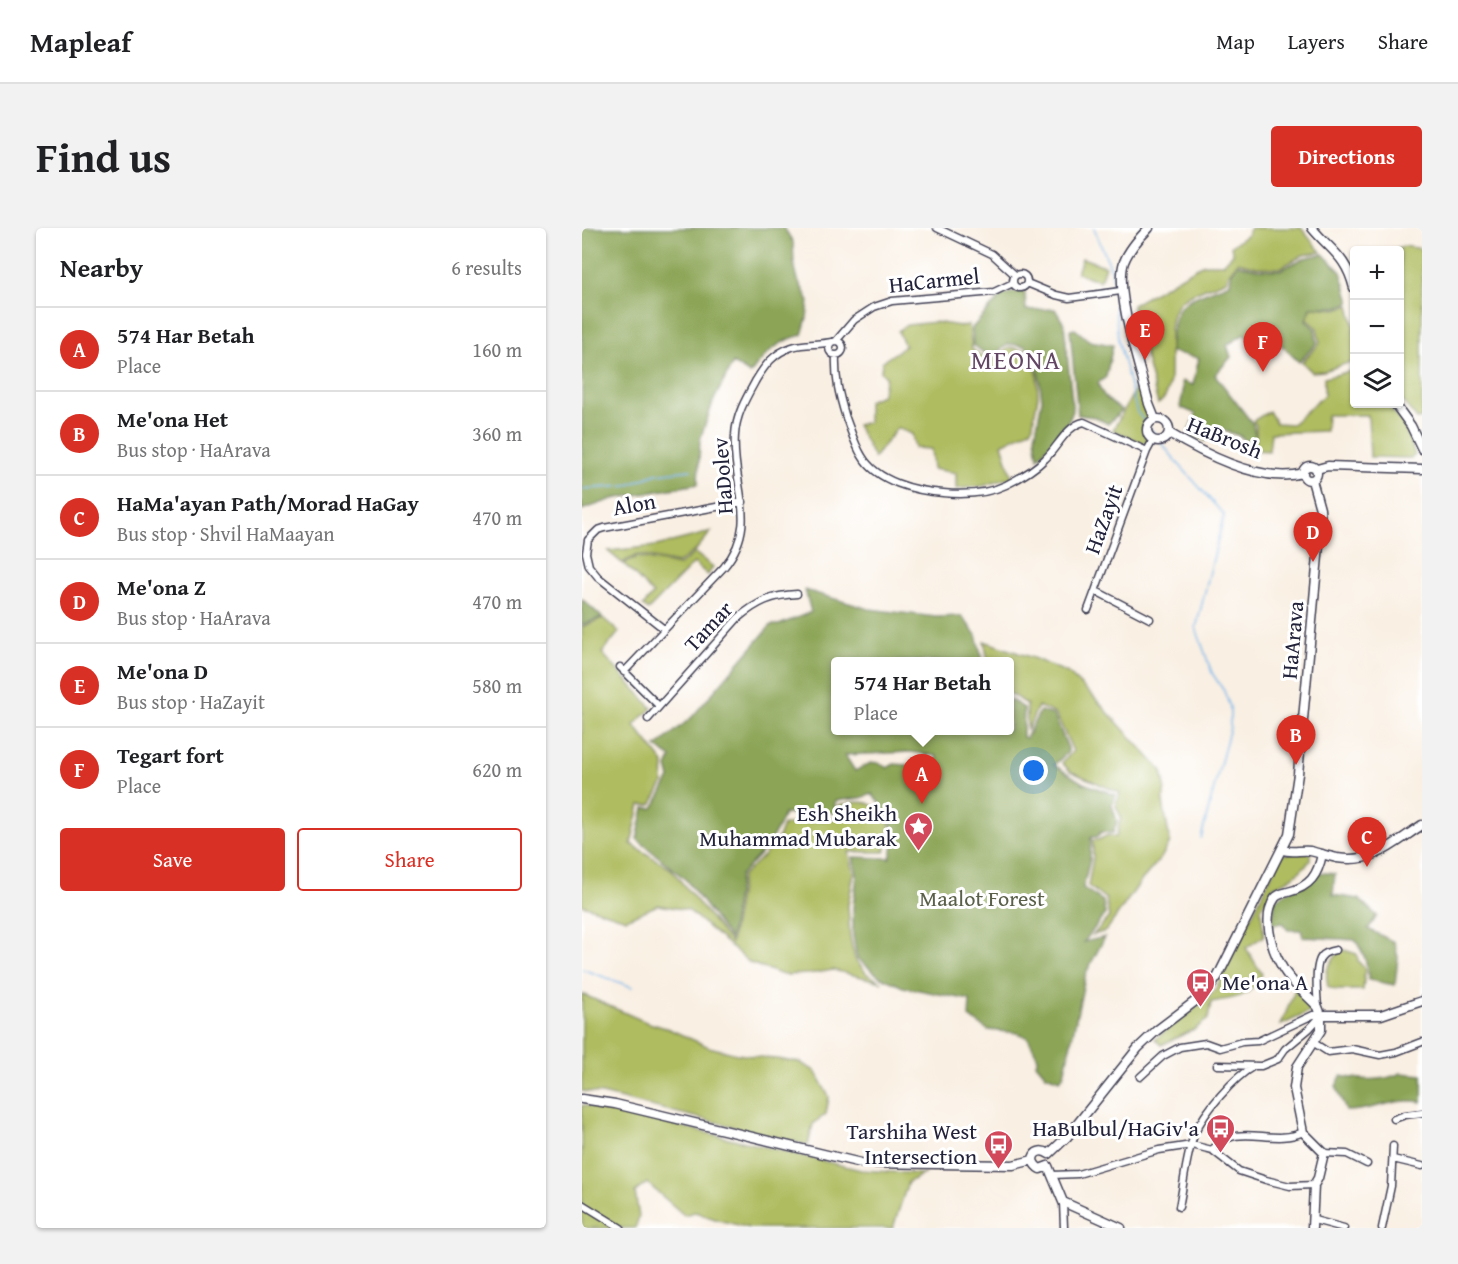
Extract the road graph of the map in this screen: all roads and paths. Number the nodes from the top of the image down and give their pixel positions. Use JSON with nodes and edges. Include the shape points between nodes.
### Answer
{"nodes":[{"id":1,"x":937,"y":228,"type":"edge"},
{"id":2,"x":1149,"y":228,"type":"edge"},
{"id":3,"x":1312,"y":228,"type":"edge"},
{"id":4,"x":1015,"y":275,"type":"junction"},
{"id":5,"x":1350,"y":275,"type":"edge"},
{"id":6,"x":1013,"y":283,"type":"junction"},
{"id":7,"x":1027,"y":283,"type":"junction"},
{"id":8,"x":1121,"y":291,"type":"junction"},
{"id":9,"x":834,"y":342,"type":"junction"},
{"id":10,"x":811,"y":344,"type":"junction"},
{"id":11,"x":833,"y":353,"type":"junction"},
{"id":12,"x":1398,"y":408,"type":"edge"},
{"id":13,"x":1155,"y":419,"type":"junction"},
{"id":14,"x":1169,"y":433,"type":"junction"},
{"id":15,"x":1153,"y":440,"type":"junction"},
{"id":16,"x":1422,"y":449,"type":"edge"},
{"id":17,"x":1147,"y":451,"type":"junction"},
{"id":18,"x":1317,"y":469,"type":"junction"},
{"id":19,"x":1422,"y":469,"type":"edge"},
{"id":20,"x":1303,"y":473,"type":"junction"},
{"id":21,"x":1312,"y":480,"type":"junction"},
{"id":22,"x":743,"y":502,"type":"junction"},
{"id":23,"x":1096,"y":591,"type":"junction"},
{"id":24,"x":797,"y":594,"type":"dead end"},
{"id":25,"x":1089,"y":610,"type":"dead end"},
{"id":26,"x":1150,"y":619,"type":"dead end"},
{"id":27,"x":664,"y":630,"type":"junction"},
{"id":28,"x":659,"y":706,"type":"junction"},
{"id":29,"x":648,"y":718,"type":"dead end"},
{"id":30,"x":1422,"y":825,"type":"edge"},
{"id":31,"x":1282,"y":850,"type":"junction"},
{"id":32,"x":1322,"y":854,"type":"junction"},
{"id":33,"x":1336,"y":950,"type":"dead end"},
{"id":34,"x":1422,"y":1001,"type":"edge"},
{"id":35,"x":1320,"y":1011,"type":"junction"},
{"id":36,"x":1422,"y":1042,"type":"edge"},
{"id":37,"x":1314,"y":1043,"type":"junction"},
{"id":38,"x":1217,"y":1065,"type":"dead end"},
{"id":39,"x":1254,"y":1066,"type":"junction"},
{"id":40,"x":1140,"y":1077,"type":"dead end"},
{"id":41,"x":582,"y":1099,"type":"edge"},
{"id":42,"x":1422,"y":1113,"type":"edge"},
{"id":43,"x":1394,"y":1119,"type":"dead end"},
{"id":44,"x":1303,"y":1132,"type":"junction"},
{"id":45,"x":1192,"y":1145,"type":"junction"},
{"id":46,"x":1393,"y":1146,"type":"dead end"},
{"id":47,"x":1212,"y":1150,"type":"junction"},
{"id":48,"x":1324,"y":1153,"type":"junction"},
{"id":49,"x":1049,"y":1154,"type":"junction"},
{"id":50,"x":1033,"y":1160,"type":"junction"},
{"id":51,"x":1393,"y":1160,"type":"junction"},
{"id":52,"x":1367,"y":1164,"type":"dead end"},
{"id":53,"x":1048,"y":1166,"type":"junction"},
{"id":54,"x":1422,"y":1166,"type":"edge"},
{"id":55,"x":1052,"y":1175,"type":"junction"},
{"id":56,"x":1314,"y":1185,"type":"junction"},
{"id":57,"x":1063,"y":1202,"type":"junction"},
{"id":58,"x":582,"y":1203,"type":"edge"},
{"id":59,"x":1179,"y":1207,"type":"dead end"},
{"id":60,"x":1313,"y":1224,"type":"edge"},
{"id":61,"x":621,"y":1228,"type":"edge"},
{"id":62,"x":1064,"y":1228,"type":"edge"},
{"id":63,"x":1121,"y":1228,"type":"edge"},
{"id":64,"x":1344,"y":1228,"type":"edge"},
{"id":65,"x":1382,"y":1228,"type":"edge"}],
"edges":[{"from":1,"to":4,"type":"street","via":[[992,254]]},
{"from":2,"to":8,"type":"main road","via":[[1124,263]]},
{"from":3,"to":5,"type":"main road","via":[[1343,259]]},
{"from":4,"to":6,"type":"street"},
{"from":4,"to":7,"type":"street","via":[[1023,274]]},
{"from":6,"to":7,"type":"street","via":[[1021,288]]},
{"from":6,"to":9,"type":"street","name":"HaCarmel","via":[[994,292],[892,301],[854,320]]},
{"from":7,"to":8,"type":"street","via":[[1069,298]]},
{"from":8,"to":13,"type":"main road"},
{"from":9,"to":10,"type":"street","name":"HaDolev"},
{"from":9,"to":11,"type":"street","via":[[830,347]]},
{"from":9,"to":11,"type":"street","via":[[841,343],[843,349],[840,354]]},
{"from":10,"to":11,"type":"street"},
{"from":10,"to":22,"type":"street","name":"HaDolev","via":[[776,354],[762,369],[744,401],[735,447]]},
{"from":11,"to":17,"type":"street","via":[[835,379],[862,458],[884,477],[917,489],[958,494],[1005,485],[1045,459],[1074,424],[1084,422]]},
{"from":12,"to":16,"type":"main road"},
{"from":13,"to":14,"type":"main road","via":[[1166,422]]},
{"from":13,"to":15,"type":"main road","via":[[1147,429]]},
{"from":14,"to":15,"type":"main road","via":[[1164,440]]},
{"from":14,"to":20,"type":"main road","name":"HaBrosh","via":[[1244,469],[1291,476]]},
{"from":15,"to":17,"type":"street","name":"HaZayit"},
{"from":17,"to":23,"type":"street","name":"HaZayit"},
{"from":18,"to":19,"type":"main road"},
{"from":18,"to":20,"type":"main road","via":[[1309,466]]},
{"from":18,"to":21,"type":"main road"},
{"from":20,"to":21,"type":"main road","via":[[1306,480]]},
{"from":21,"to":31,"type":"main road","name":"HaArava","via":[[1321,523],[1295,803]]},
{"from":22,"to":27,"type":"street","name":"HaDolev","via":[[741,538],[730,559]]},
{"from":22,"to":27,"type":"street","name":"Alon","via":[[604,528],[588,540],[586,553],[593,572]]},
{"from":23,"to":25,"type":"street","name":"HaZayit"},
{"from":23,"to":26,"type":"street"},
{"from":24,"to":28,"type":"street","name":"Tamar","via":[[773,596],[738,618]]},
{"from":27,"to":28,"type":"street","name":"HaDolev","via":[[622,669]]},
{"from":28,"to":29,"type":"street","name":"Tamar"},
{"from":30,"to":32,"type":"main road","via":[[1379,854],[1348,859]]},
{"from":31,"to":32,"type":"main road"},
{"from":31,"to":49,"type":"main road","name":"HaArava","via":[[1206,993],[1138,1048]]},
{"from":32,"to":35,"type":"main road","via":[[1320,868],[1311,882],[1275,898],[1269,921],[1281,966]]},
{"from":33,"to":35,"type":"street","via":[[1322,956],[1318,963]]},
{"from":34,"to":35,"type":"main road","via":[[1381,1015]]},
{"from":35,"to":37,"type":"main road","via":[[1321,1030]]},
{"from":35,"to":39,"type":"street","via":[[1309,1029],[1278,1059]]},
{"from":35,"to":40,"type":"street","via":[[1258,1041],[1220,1048],[1206,1043],[1180,1047],[1162,1056]]},
{"from":36,"to":37,"type":"street","via":[[1380,1055],[1352,1049],[1328,1052]]},
{"from":37,"to":44,"type":"main road","via":[[1297,1067],[1295,1077],[1295,1100]]},
{"from":38,"to":39,"type":"street"},
{"from":39,"to":45,"type":"street","via":[[1236,1078],[1205,1116]]},
{"from":41,"to":50,"type":"main road","via":[[861,1163],[1012,1165]]},
{"from":42,"to":43,"type":"street"},
{"from":44,"to":47,"type":"street","via":[[1286,1137],[1228,1137]]},
{"from":44,"to":48,"type":"main road"},
{"from":45,"to":47,"type":"street"},
{"from":45,"to":55,"type":"street","via":[[1158,1150],[1078,1174]]},
{"from":45,"to":59,"type":"street"},
{"from":46,"to":51,"type":"street"},
{"from":47,"to":56,"type":"street","via":[[1239,1171],[1290,1186]]},
{"from":48,"to":52,"type":"street","via":[[1347,1154]]},
{"from":48,"to":56,"type":"main road"},
{"from":49,"to":50,"type":"main road","via":[[1038,1151]]},
{"from":49,"to":53,"type":"main road"},
{"from":50,"to":53,"type":"main road","via":[[1035,1166]]},
{"from":51,"to":54,"type":"street"},
{"from":51,"to":65,"type":"street"},
{"from":53,"to":55,"type":"main road"},
{"from":55,"to":57,"type":"main road"},
{"from":56,"to":60,"type":"main road"},
{"from":57,"to":62,"type":"street"},
{"from":57,"to":63,"type":"main road"},
{"from":58,"to":61,"type":"street"},
{"from":60,"to":64,"type":"street"}]}
